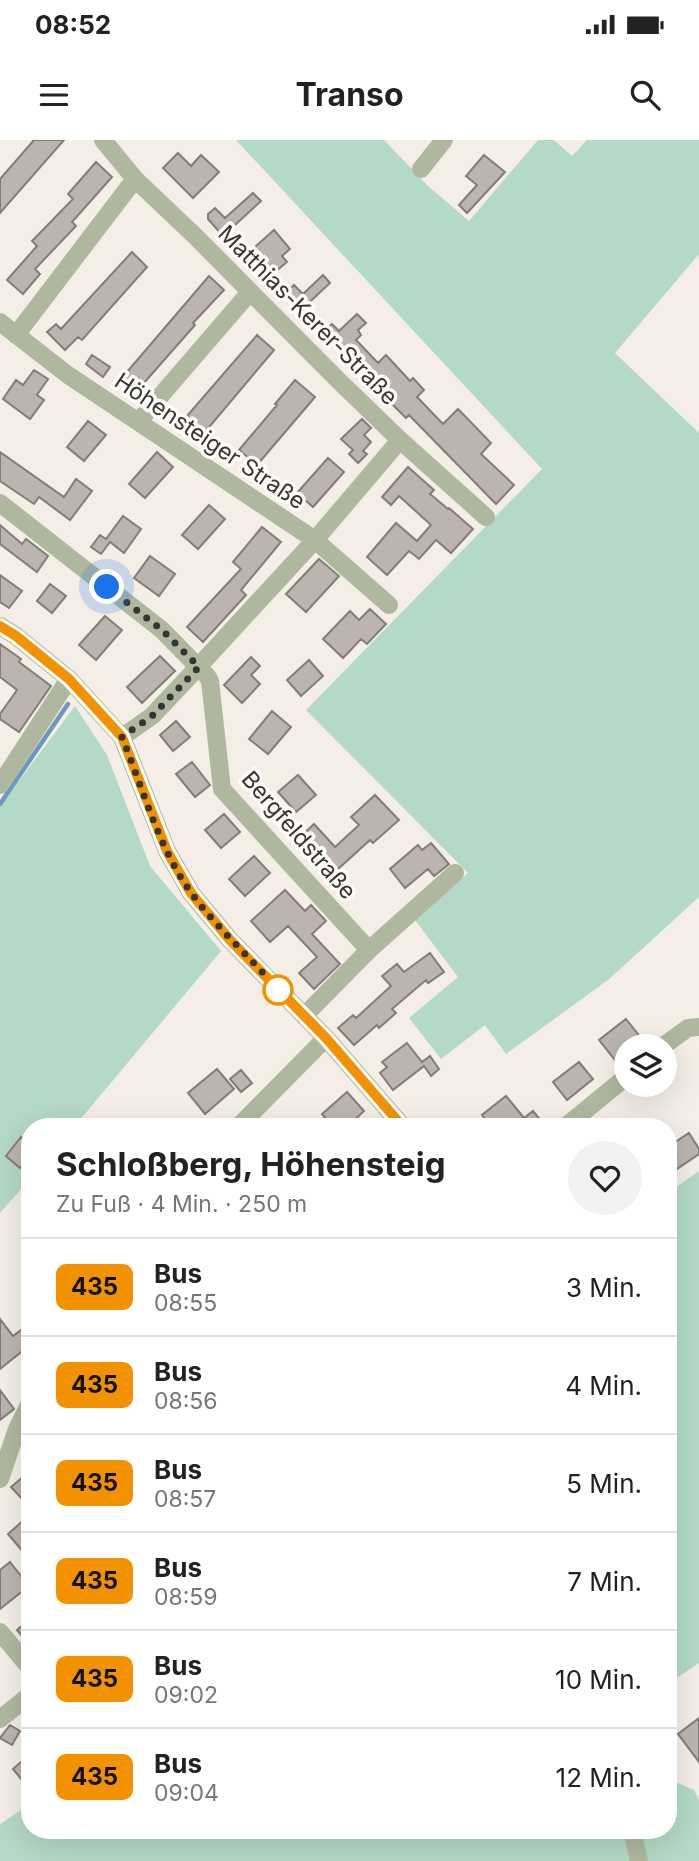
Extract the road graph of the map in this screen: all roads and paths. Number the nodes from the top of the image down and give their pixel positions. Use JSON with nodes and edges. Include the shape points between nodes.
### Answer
{"nodes":[{"id":1,"x":103,"y":140,"type":"edge"},
{"id":2,"x":444,"y":140,"type":"edge"},
{"id":3,"x":421,"y":169,"type":"dead end"},
{"id":4,"x":135,"y":180,"type":"junction"},
{"id":5,"x":250,"y":292,"type":"junction"},
{"id":6,"x":0,"y":322,"type":"edge"},
{"id":7,"x":16,"y":335,"type":"junction"},
{"id":8,"x":138,"y":422,"type":"junction"},
{"id":9,"x":400,"y":440,"type":"junction"},
{"id":10,"x":0,"y":503,"type":"edge"},
{"id":11,"x":486,"y":517,"type":"dead end"},
{"id":12,"x":315,"y":540,"type":"junction"},
{"id":13,"x":389,"y":605,"type":"dead end"},
{"id":14,"x":0,"y":626,"type":"edge"},
{"id":15,"x":199,"y":667,"type":"junction"},
{"id":16,"x":69,"y":679,"type":"junction"},
{"id":17,"x":122,"y":737,"type":"junction"},
{"id":18,"x":6,"y":762,"type":"edge"},
{"id":19,"x":0,"y":785,"type":"edge"},
{"id":20,"x":455,"y":873,"type":"dead end"},
{"id":21,"x":369,"y":950,"type":"junction"},
{"id":22,"x":304,"y":1016,"type":"junction"},
{"id":23,"x":699,"y":1027,"type":"edge"},
{"id":24,"x":677,"y":1036,"type":"edge"},
{"id":25,"x":326,"y":1038,"type":"junction"},
{"id":26,"x":614,"y":1087,"type":"edge"},
{"id":27,"x":247,"y":1118,"type":"edge"},
{"id":28,"x":395,"y":1118,"type":"edge"},
{"id":29,"x":576,"y":1118,"type":"edge"},
{"id":30,"x":21,"y":1421,"type":"edge"},
{"id":31,"x":0,"y":1479,"type":"edge"},
{"id":32,"x":0,"y":1632,"type":"edge"},
{"id":33,"x":21,"y":1657,"type":"edge"},
{"id":34,"x":21,"y":1702,"type":"edge"},
{"id":35,"x":0,"y":1719,"type":"edge"},
{"id":36,"x":634,"y":1839,"type":"edge"},
{"id":37,"x":639,"y":1861,"type":"edge"}],
"edges":[{"from":1,"to":4,"type":"street","name":"Matthias-Kerer-Straße"},
{"from":2,"to":3,"type":"street"},
{"from":4,"to":5,"type":"street","name":"Matthias-Kerer-Straße"},
{"from":4,"to":7,"type":"street"},
{"from":5,"to":8,"type":"street"},
{"from":5,"to":9,"type":"street","name":"Matthias-Kerer-Straße"},
{"from":6,"to":7,"type":"street","name":"Höhensteiger Straße"},
{"from":7,"to":8,"type":"street","name":"Höhensteiger Straße"},
{"from":8,"to":12,"type":"street","name":"Höhensteiger Straße"},
{"from":9,"to":11,"type":"street","name":"Matthias-Kerer-Straße"},
{"from":9,"to":12,"type":"street"},
{"from":10,"to":15,"type":"street","name":"Bergfeldstraße","via":[[162,630]]},
{"from":12,"to":13,"type":"street","name":"Höhensteiger Straße"},
{"from":12,"to":15,"type":"street"},
{"from":14,"to":16,"type":"street"},
{"from":15,"to":17,"type":"street","via":[[152,716]]},
{"from":15,"to":21,"type":"street","name":"Bergfeldstraße","via":[[210,681],[222,789]]},
{"from":16,"to":17,"type":"street"},
{"from":16,"to":18,"type":"street"},
{"from":17,"to":22,"type":"street","via":[[167,851],[191,893]]},
{"from":18,"to":19,"type":"street"},
{"from":20,"to":21,"type":"street"},
{"from":21,"to":22,"type":"street"},
{"from":22,"to":25,"type":"street"},
{"from":23,"to":24,"type":"street"},
{"from":25,"to":27,"type":"street"},
{"from":25,"to":28,"type":"street"},
{"from":26,"to":29,"type":"street"},
{"from":30,"to":31,"type":"street"},
{"from":32,"to":33,"type":"street"},
{"from":34,"to":35,"type":"street"},
{"from":36,"to":37,"type":"street"}]}
